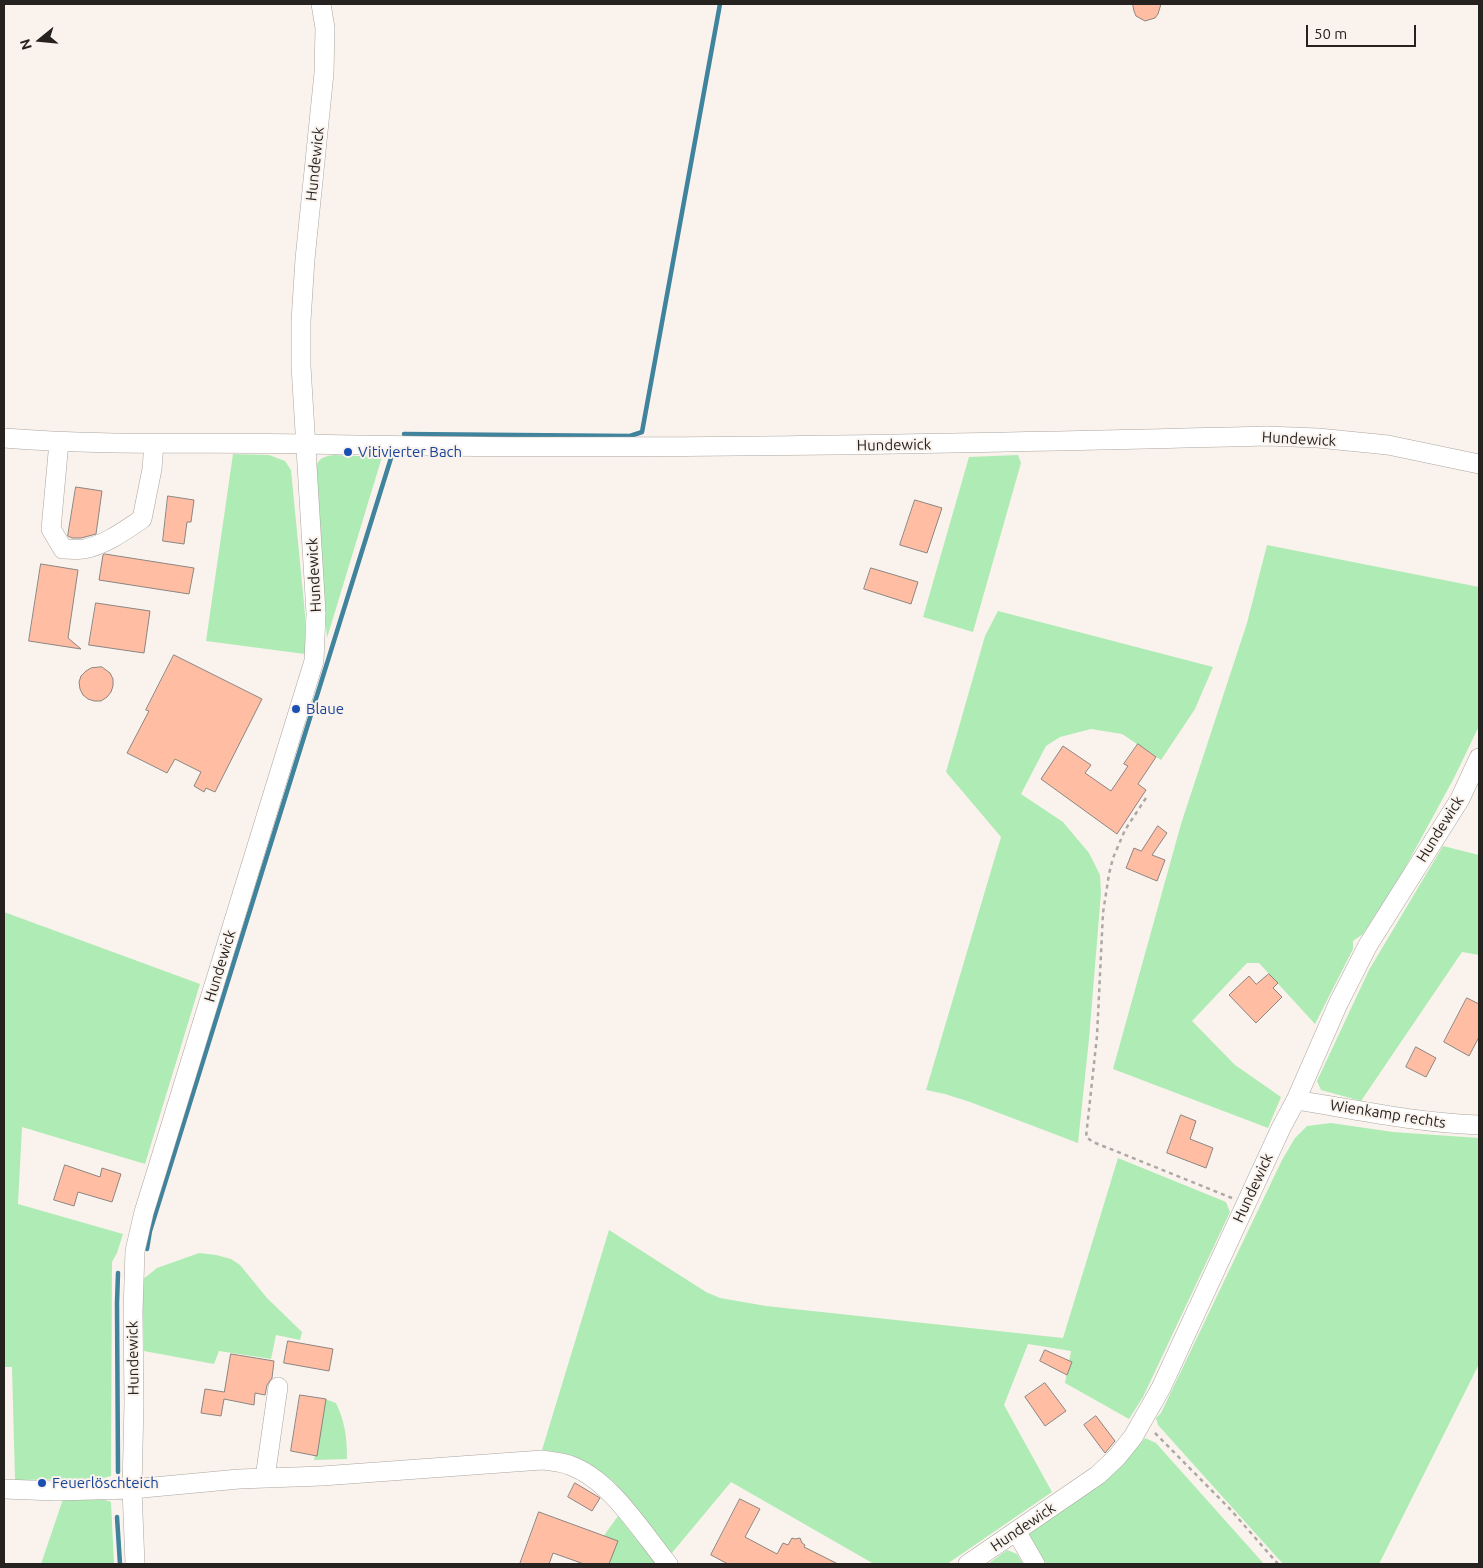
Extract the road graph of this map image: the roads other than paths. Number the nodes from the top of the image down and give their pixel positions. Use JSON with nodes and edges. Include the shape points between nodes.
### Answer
{"nodes":[{"id":1,"x":322,"y":4,"type":"edge"},
{"id":2,"x":4,"y":438,"type":"edge"},
{"id":3,"x":59,"y":442,"type":"junction"},
{"id":4,"x":154,"y":443,"type":"junction"},
{"id":5,"x":306,"y":444,"type":"junction"},
{"id":6,"x":1479,"y":464,"type":"edge"},
{"id":7,"x":1479,"y":758,"type":"edge"},
{"id":8,"x":1296,"y":1100,"type":"junction"},
{"id":9,"x":1479,"y":1125,"type":"edge"},
{"id":10,"x":278,"y":1387,"type":"dead end"},
{"id":11,"x":265,"y":1478,"type":"junction"},
{"id":12,"x":4,"y":1489,"type":"edge"},
{"id":13,"x":132,"y":1489,"type":"junction"},
{"id":14,"x":1016,"y":1531,"type":"junction"},
{"id":15,"x":135,"y":1564,"type":"edge"},
{"id":16,"x":668,"y":1564,"type":"edge"},
{"id":17,"x":968,"y":1564,"type":"edge"},
{"id":18,"x":1035,"y":1564,"type":"edge"}],
"edges":[{"from":1,"to":5,"type":"street","name":"Hundewick","via":[[324,73],[301,321]]},
{"from":2,"to":3,"type":"street","name":"Hundewick"},
{"from":3,"to":4,"type":"street","name":"Hundewick"},
{"from":3,"to":4,"type":"street","via":[[51,529],[63,549],[83,550],[117,535],[142,519]]},
{"from":4,"to":5,"type":"street","name":"Hundewick"},
{"from":5,"to":6,"type":"street","name":"Hundewick","via":[[856,446],[1267,436],[1388,445]]},
{"from":5,"to":13,"type":"street","name":"Hundewick","via":[[316,613],[314,661],[144,1212],[136,1251],[133,1312]]},
{"from":7,"to":8,"type":"street","name":"Hundewick","via":[[1460,799],[1368,945]]},
{"from":8,"to":9,"type":"street","name":"Wienkamp rechts"},
{"from":8,"to":14,"type":"street","name":"Hundewick","via":[[1143,1422],[1117,1457],[1098,1475]]},
{"from":10,"to":11,"type":"street"},
{"from":11,"to":13,"type":"street"},
{"from":11,"to":16,"type":"street","via":[[522,1460],[568,1464],[591,1476],[612,1494]]},
{"from":12,"to":13,"type":"street"},
{"from":13,"to":15,"type":"street","name":"Hundewick"},
{"from":14,"to":17,"type":"street","name":"Hundewick"},
{"from":14,"to":18,"type":"street"}]}
